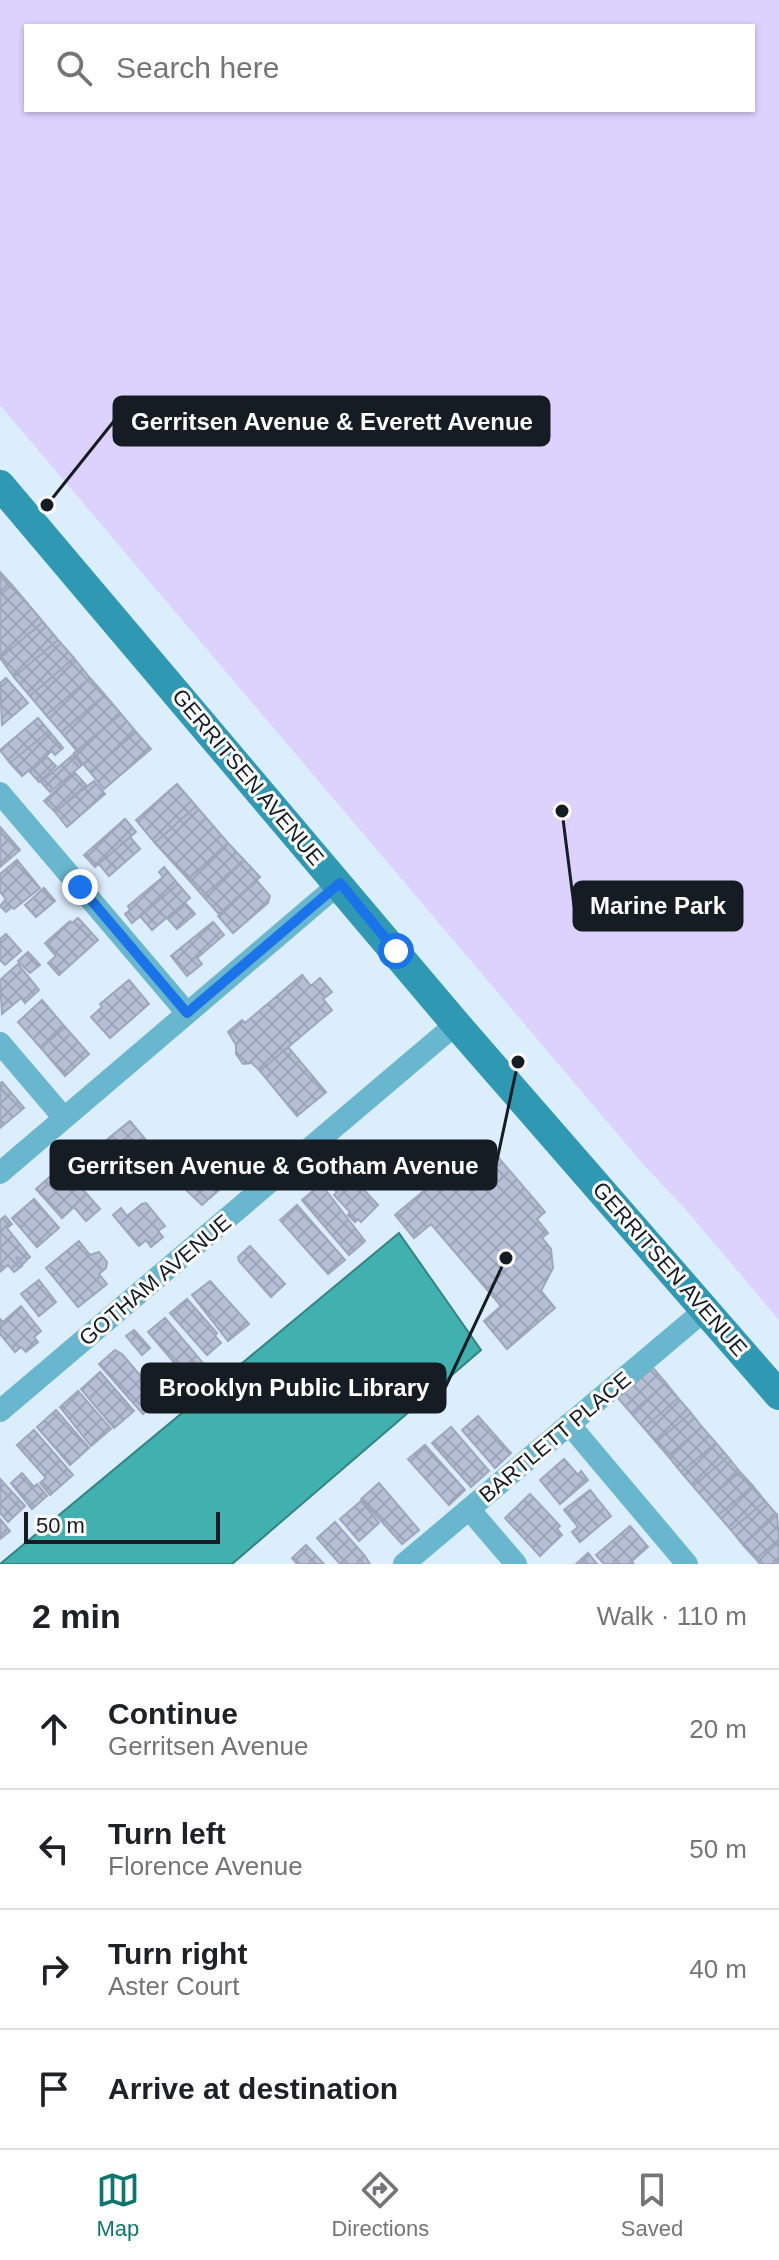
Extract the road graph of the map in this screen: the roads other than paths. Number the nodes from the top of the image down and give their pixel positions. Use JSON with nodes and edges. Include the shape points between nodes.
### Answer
{"nodes":[{"id":1,"x":0,"y":485,"type":"edge"},
{"id":2,"x":0,"y":793,"type":"edge"},
{"id":3,"x":340,"y":883,"type":"junction"},
{"id":4,"x":187,"y":1013,"type":"junction"},
{"id":5,"x":456,"y":1024,"type":"junction"},
{"id":6,"x":0,"y":1043,"type":"edge"},
{"id":7,"x":64,"y":1118,"type":"junction"},
{"id":8,"x":0,"y":1173,"type":"edge"},
{"id":9,"x":706,"y":1309,"type":"junction"},
{"id":10,"x":779,"y":1395,"type":"edge"},
{"id":11,"x":0,"y":1411,"type":"edge"},
{"id":12,"x":569,"y":1424,"type":"junction"},
{"id":13,"x":469,"y":1509,"type":"junction"},
{"id":14,"x":404,"y":1564,"type":"edge"},
{"id":15,"x":516,"y":1564,"type":"edge"},
{"id":16,"x":687,"y":1564,"type":"edge"}],
"edges":[{"from":1,"to":3,"type":"main road","name":"GERRITSEN AVENUE"},
{"from":2,"to":4,"type":"street"},
{"from":3,"to":4,"type":"street"},
{"from":3,"to":5,"type":"main road","name":"GERRITSEN AVENUE"},
{"from":4,"to":7,"type":"street"},
{"from":5,"to":9,"type":"main road","name":"GERRITSEN AVENUE"},
{"from":5,"to":11,"type":"street","name":"GOTHAM AVENUE"},
{"from":6,"to":7,"type":"street"},
{"from":7,"to":8,"type":"street"},
{"from":9,"to":10,"type":"main road","name":"GERRITSEN AVENUE"},
{"from":9,"to":12,"type":"street","name":"BARTLETT PLACE"},
{"from":12,"to":13,"type":"street","name":"BARTLETT PLACE"},
{"from":12,"to":16,"type":"street"},
{"from":13,"to":14,"type":"street","name":"BARTLETT PLACE"},
{"from":13,"to":15,"type":"street"}]}
